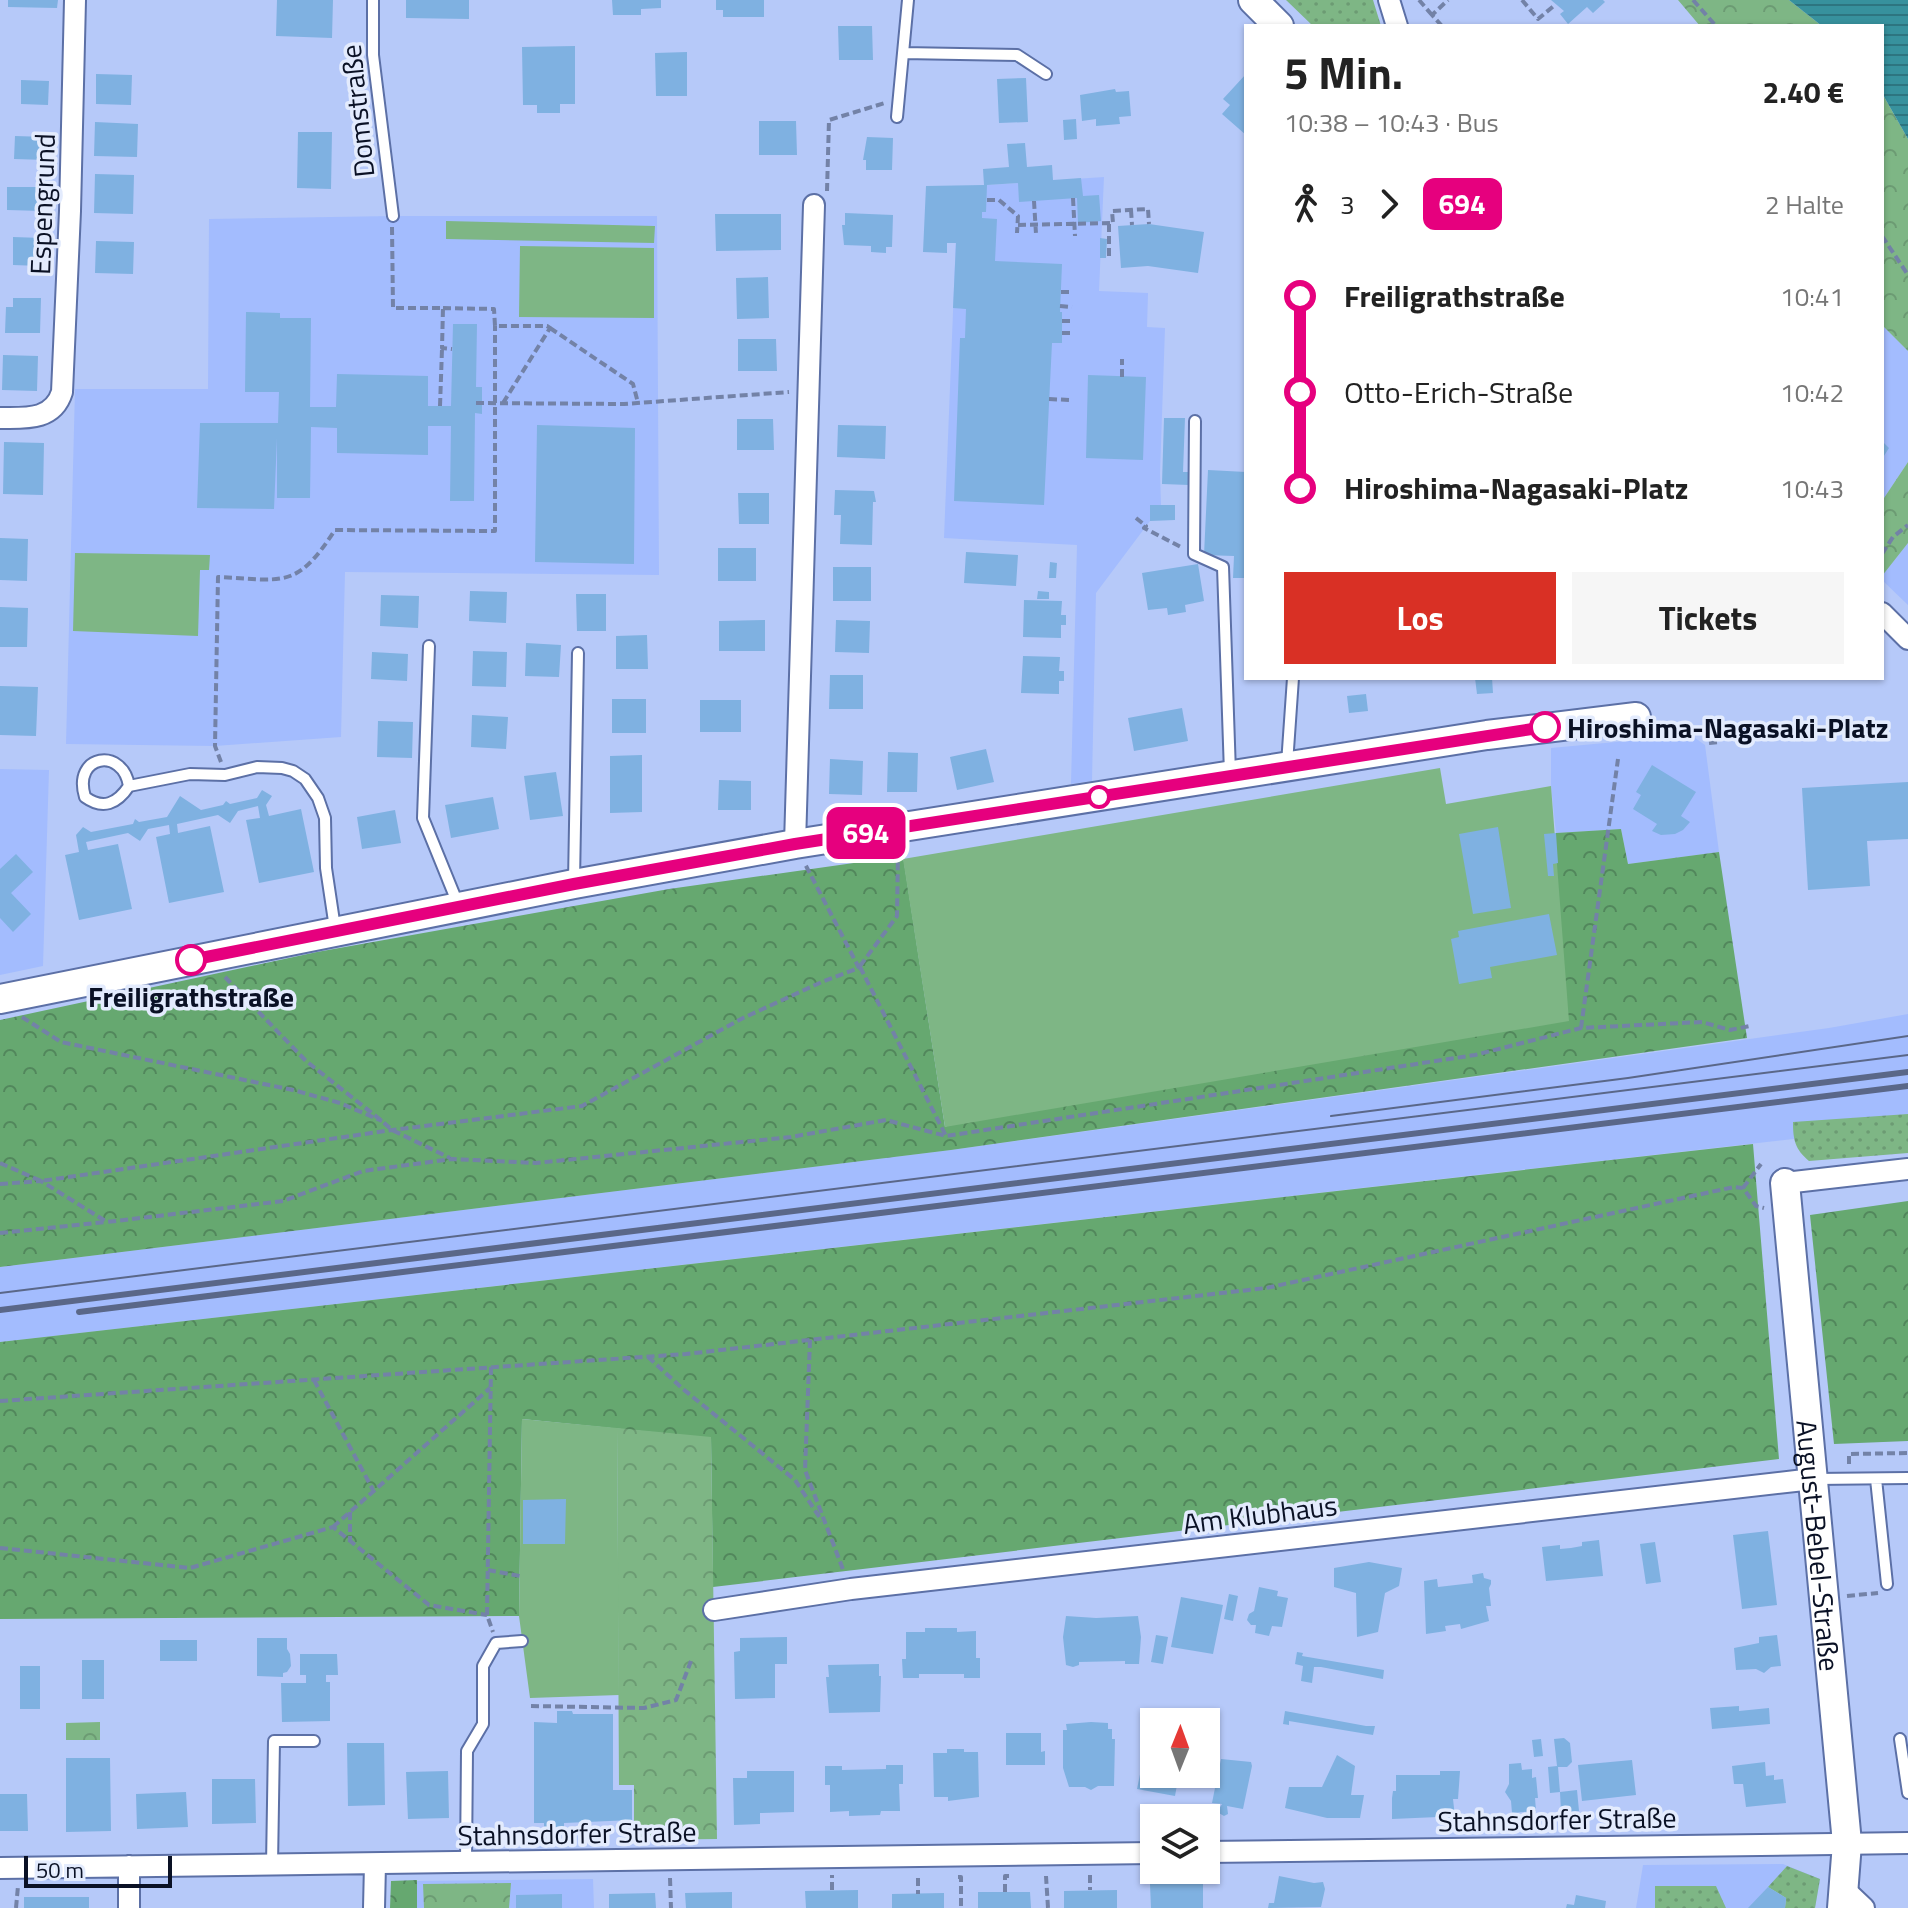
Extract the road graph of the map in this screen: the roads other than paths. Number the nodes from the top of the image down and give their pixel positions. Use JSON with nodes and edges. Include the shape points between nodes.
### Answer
{"nodes":[{"id":1,"x":75,"y":0,"type":"edge"},
{"id":2,"x":373,"y":0,"type":"edge"},
{"id":3,"x":908,"y":0,"type":"edge"},
{"id":4,"x":1253,"y":0,"type":"edge"},
{"id":5,"x":1389,"y":0,"type":"edge"},
{"id":6,"x":1277,"y":24,"type":"edge"},
{"id":7,"x":1396,"y":24,"type":"edge"},
{"id":8,"x":903,"y":53,"type":"junction"},
{"id":9,"x":1046,"y":74,"type":"dead end"},
{"id":10,"x":897,"y":117,"type":"dead end"},
{"id":11,"x":814,"y":205,"type":"road end"},
{"id":12,"x":393,"y":216,"type":"road end"},
{"id":13,"x":0,"y":418,"type":"edge"},
{"id":14,"x":1195,"y":421,"type":"dead end"},
{"id":15,"x":1884,"y":615,"type":"edge"},
{"id":16,"x":1908,"y":639,"type":"edge"},
{"id":17,"x":429,"y":646,"type":"dead end"},
{"id":18,"x":578,"y":653,"type":"dead end"},
{"id":19,"x":1293,"y":680,"type":"edge"},
{"id":20,"x":1636,"y":717,"type":"dead end"},
{"id":21,"x":1287,"y":754,"type":"junction"},
{"id":22,"x":1230,"y":764,"type":"junction"},
{"id":23,"x":129,"y":786,"type":"junction"},
{"id":24,"x":795,"y":844,"type":"junction"},
{"id":25,"x":574,"y":884,"type":"junction"},
{"id":26,"x":458,"y":906,"type":"junction"},
{"id":27,"x":335,"y":930,"type":"junction"},
{"id":28,"x":6,"y":1005,"type":"edge"},
{"id":29,"x":1908,"y":1169,"type":"edge"},
{"id":30,"x":1785,"y":1183,"type":"joint"},
{"id":31,"x":1908,"y":1478,"type":"edge"},
{"id":32,"x":1813,"y":1479,"type":"junction"},
{"id":33,"x":1876,"y":1479,"type":"junction"},
{"id":34,"x":1887,"y":1584,"type":"dead end"},
{"id":35,"x":714,"y":1610,"type":"dead end"},
{"id":36,"x":522,"y":1641,"type":"dead end"},
{"id":37,"x":1900,"y":1739,"type":"dead end"},
{"id":38,"x":314,"y":1741,"type":"dead end"},
{"id":39,"x":1908,"y":1793,"type":"edge"},
{"id":40,"x":1847,"y":1843,"type":"junction"},
{"id":41,"x":1908,"y":1843,"type":"edge"},
{"id":42,"x":1220,"y":1852,"type":"edge"},
{"id":43,"x":1140,"y":1853,"type":"edge"},
{"id":44,"x":466,"y":1862,"type":"junction"},
{"id":45,"x":375,"y":1864,"type":"junction"},
{"id":46,"x":272,"y":1865,"type":"junction"},
{"id":47,"x":129,"y":1866,"type":"junction"},
{"id":48,"x":0,"y":1868,"type":"edge"},
{"id":49,"x":1850,"y":1902,"type":"edge"},
{"id":50,"x":129,"y":1908,"type":"edge"},
{"id":51,"x":374,"y":1908,"type":"edge"}],
"edges":[{"from":1,"to":13,"type":"street","name":"Espengrund","via":[[62,392],[43,416]]},
{"from":2,"to":12,"type":"lane","name":"Domstraße","via":[[373,55]]},
{"from":3,"to":8,"type":"lane"},
{"from":4,"to":6,"type":"street"},
{"from":5,"to":7,"type":"street"},
{"from":8,"to":9,"type":"lane","via":[[1017,55]]},
{"from":8,"to":10,"type":"lane"},
{"from":11,"to":24,"type":"street"},
{"from":14,"to":22,"type":"lane","via":[[1194,554],[1223,567]]},
{"from":15,"to":16,"type":"street"},
{"from":17,"to":26,"type":"lane","via":[[423,818]]},
{"from":18,"to":25,"type":"lane"},
{"from":19,"to":21,"type":"lane"},
{"from":20,"to":21,"type":"street"},
{"from":21,"to":22,"type":"street"},
{"from":22,"to":24,"type":"street"},
{"from":23,"to":23,"type":"lane","via":[[120,766],[110,760],[95,762],[82,776],[85,797],[95,804],[120,799]]},
{"from":23,"to":27,"type":"lane","via":[[257,767],[282,768],[305,779],[325,818]]},
{"from":24,"to":25,"type":"street"},
{"from":25,"to":26,"type":"street"},
{"from":26,"to":27,"type":"street"},
{"from":27,"to":28,"type":"street"},
{"from":29,"to":30,"type":"street"},
{"from":30,"to":32,"type":"street","name":"August-Bebel-Straße"},
{"from":31,"to":33,"type":"lane"},
{"from":32,"to":33,"type":"lane"},
{"from":32,"to":35,"type":"street","name":"Am Klubhaus","via":[[851,1589]]},
{"from":32,"to":40,"type":"street","name":"August-Bebel-Straße"},
{"from":33,"to":34,"type":"lane"},
{"from":36,"to":44,"type":"lane","via":[[496,1643],[483,1666],[483,1724],[467,1751]]},
{"from":37,"to":39,"type":"lane"},
{"from":38,"to":46,"type":"lane","via":[[274,1741]]},
{"from":40,"to":41,"type":"street","name":"Stahnsdorfer Straße"},
{"from":40,"to":42,"type":"street","name":"Stahnsdorfer Straße"},
{"from":40,"to":49,"type":"street","name":"August-Bebel-Straße"},
{"from":43,"to":44,"type":"street","name":"Stahnsdorfer Straße"},
{"from":44,"to":45,"type":"street","name":"Stahnsdorfer Straße"},
{"from":45,"to":46,"type":"street","name":"Stahnsdorfer Straße"},
{"from":45,"to":51,"type":"street"},
{"from":46,"to":47,"type":"street","name":"Stahnsdorfer Straße"},
{"from":47,"to":48,"type":"street","name":"Stahnsdorfer Straße"},
{"from":47,"to":50,"type":"street"}]}
